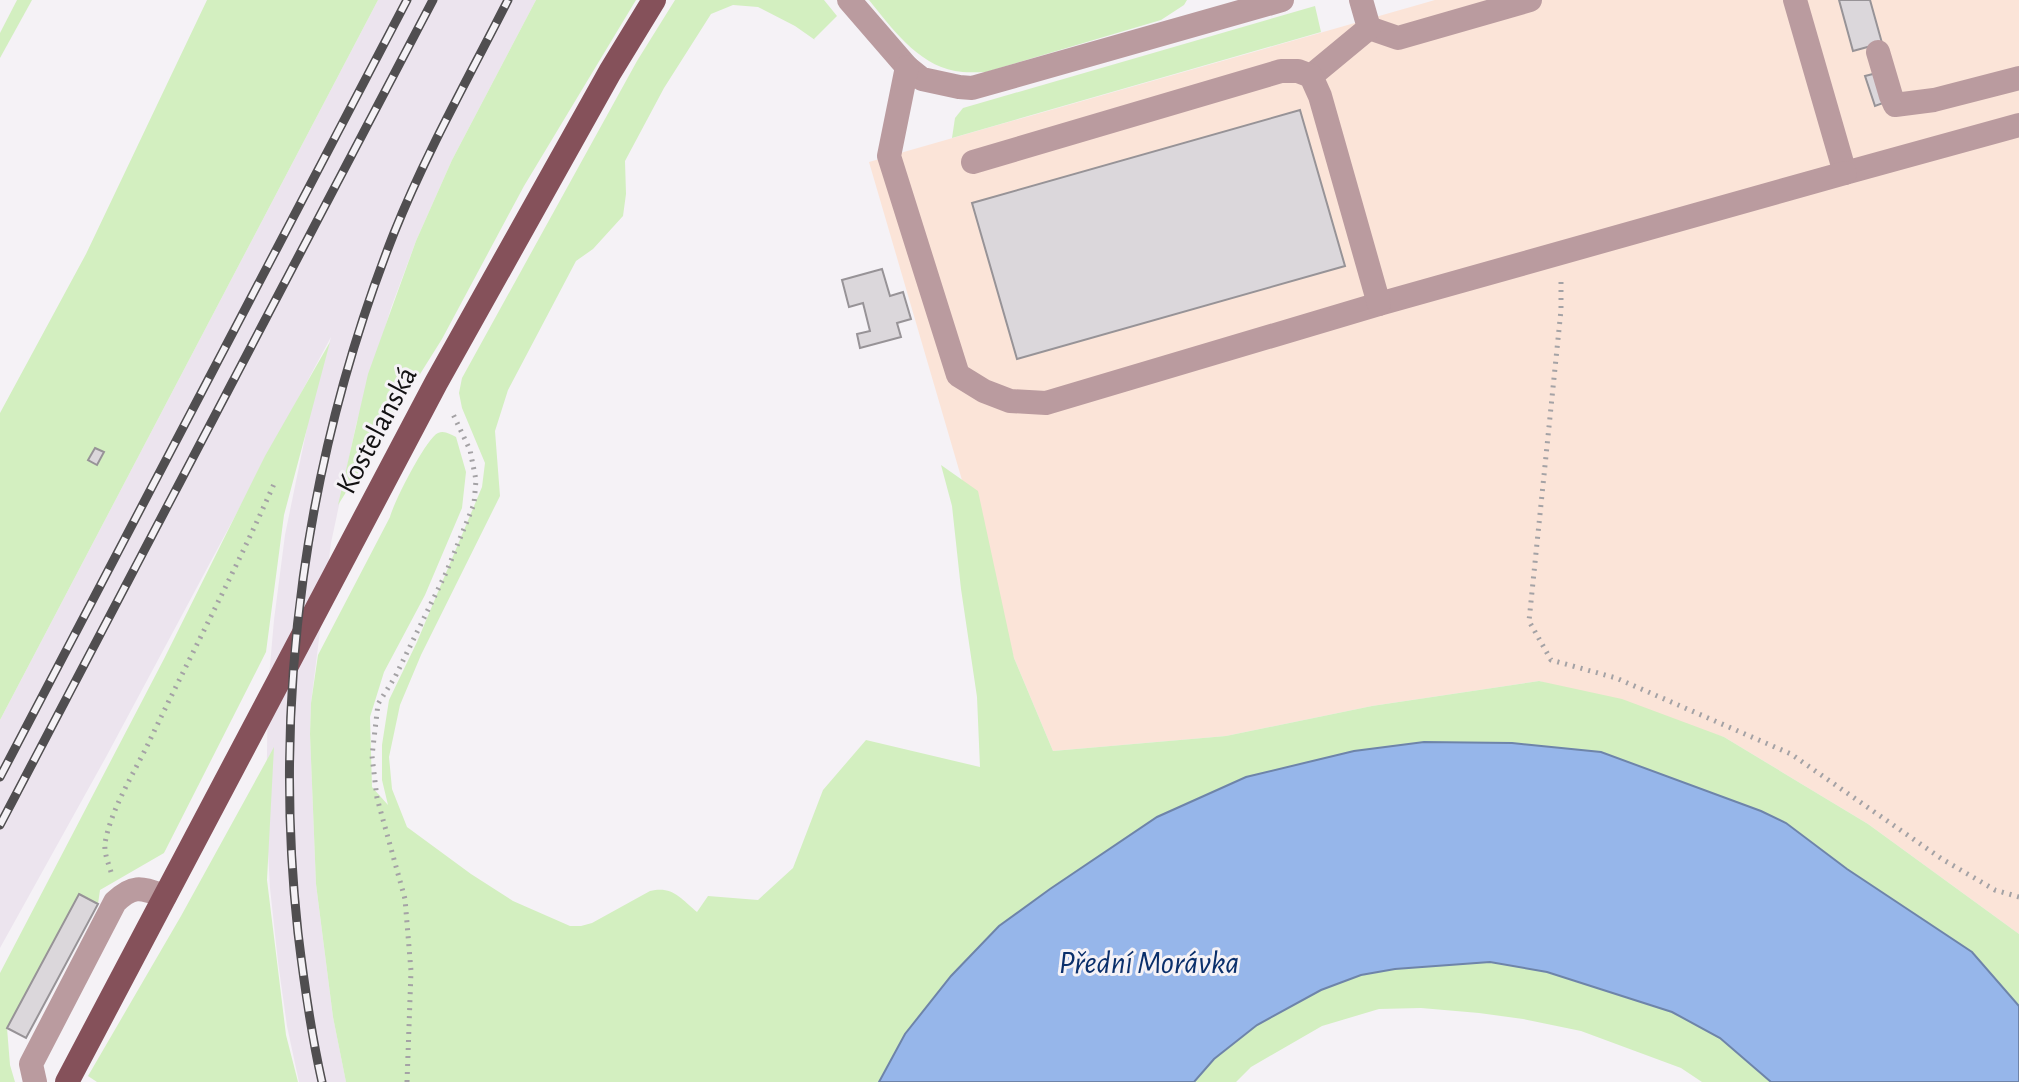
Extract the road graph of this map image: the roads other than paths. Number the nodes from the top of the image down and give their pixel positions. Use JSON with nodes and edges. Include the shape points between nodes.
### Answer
{"nodes":[{"id":1,"x":654,"y":0,"type":"edge"},
{"id":2,"x":849,"y":0,"type":"edge"},
{"id":3,"x":1282,"y":0,"type":"edge"},
{"id":4,"x":1361,"y":0,"type":"edge"},
{"id":5,"x":1530,"y":0,"type":"edge"},
{"id":6,"x":1795,"y":0,"type":"edge"},
{"id":7,"x":1222,"y":8,"type":"edge"},
{"id":8,"x":1369,"y":28,"type":"junction"},
{"id":9,"x":1878,"y":52,"type":"dead end"},
{"id":10,"x":907,"y":67,"type":"junction"},
{"id":11,"x":1311,"y":76,"type":"junction"},
{"id":12,"x":2019,"y":78,"type":"edge"},
{"id":13,"x":2019,"y":125,"type":"edge"},
{"id":14,"x":973,"y":162,"type":"dead end"},
{"id":15,"x":1845,"y":173,"type":"junction"},
{"id":16,"x":1379,"y":304,"type":"junction"},
{"id":17,"x":165,"y":896,"type":"junction"},
{"id":18,"x":35,"y":1082,"type":"edge"},
{"id":19,"x":67,"y":1082,"type":"edge"}],
"edges":[{"from":1,"to":17,"type":"main road","name":"Kostelanská","via":[[436,383]]},
{"from":2,"to":10,"type":"lane"},
{"from":3,"to":7,"type":"lane"},
{"from":4,"to":8,"type":"lane"},
{"from":5,"to":8,"type":"lane","via":[[1398,38]]},
{"from":6,"to":15,"type":"lane"},
{"from":7,"to":10,"type":"lane","via":[[972,88],[933,83]]},
{"from":8,"to":11,"type":"lane"},
{"from":9,"to":12,"type":"lane","via":[[1895,105]]},
{"from":10,"to":16,"type":"lane","via":[[889,156],[958,375],[984,391],[1010,401],[1046,403]]},
{"from":11,"to":14,"type":"lane","via":[[1281,71]]},
{"from":11,"to":16,"type":"lane"},
{"from":13,"to":15,"type":"lane"},
{"from":15,"to":16,"type":"lane"},
{"from":17,"to":18,"type":"lane","via":[[140,887],[115,902],[31,1064]]},
{"from":17,"to":19,"type":"main road","name":"Kostelanská"}]}
